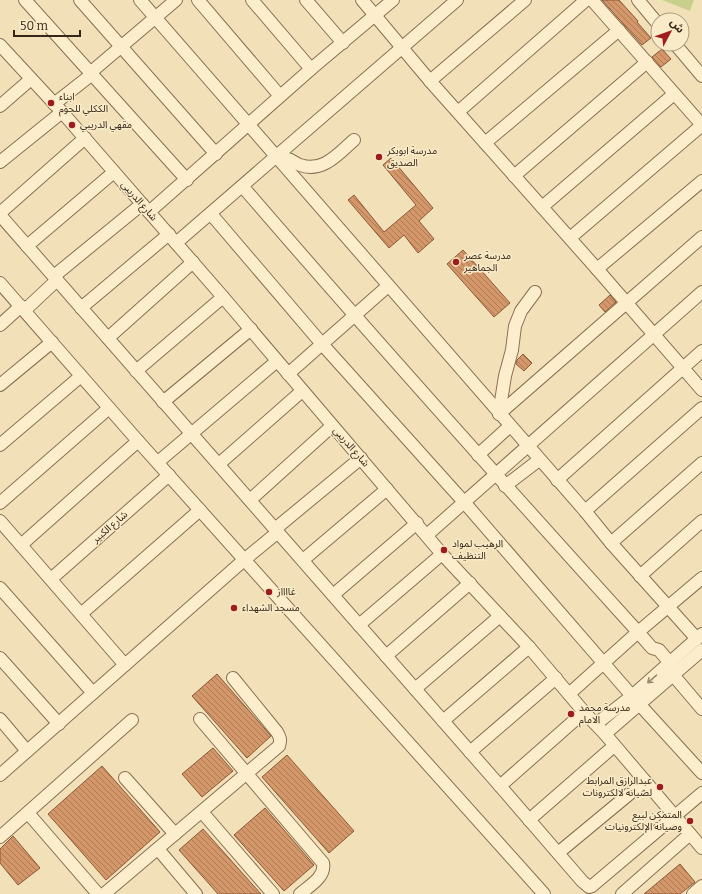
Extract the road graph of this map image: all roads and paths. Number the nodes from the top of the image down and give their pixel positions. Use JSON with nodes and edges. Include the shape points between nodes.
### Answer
{"nodes":[{"id":1,"x":25,"y":0,"type":"edge"},
{"id":2,"x":80,"y":0,"type":"edge"},
{"id":3,"x":140,"y":0,"type":"edge"},
{"id":4,"x":176,"y":0,"type":"edge"},
{"id":5,"x":198,"y":0,"type":"edge"},
{"id":6,"x":252,"y":0,"type":"edge"},
{"id":7,"x":306,"y":0,"type":"edge"},
{"id":8,"x":362,"y":0,"type":"edge"},
{"id":9,"x":393,"y":0,"type":"edge"},
{"id":10,"x":457,"y":0,"type":"edge"},
{"id":11,"x":525,"y":0,"type":"edge"},
{"id":12,"x":586,"y":0,"type":"edge"},
{"id":13,"x":592,"y":0,"type":"edge"},
{"id":14,"x":638,"y":0,"type":"edge"},
{"id":15,"x":650,"y":14,"type":"edge"},
{"id":16,"x":376,"y":15,"type":"junction"},
{"id":17,"x":155,"y":18,"type":"junction"},
{"id":18,"x":619,"y":30,"type":"junction"},
{"id":19,"x":343,"y":43,"type":"junction"},
{"id":20,"x":121,"y":46,"type":"junction"},
{"id":21,"x":402,"y":47,"type":"junction"},
{"id":22,"x":1,"y":48,"type":"edge"},
{"id":23,"x":682,"y":52,"type":"edge"},
{"id":24,"x":647,"y":62,"type":"junction"},
{"id":25,"x":311,"y":69,"type":"junction"},
{"id":26,"x":90,"y":74,"type":"junction"},
{"id":27,"x":702,"y":76,"type":"edge"},
{"id":28,"x":31,"y":79,"type":"junction"},
{"id":29,"x":430,"y":81,"type":"junction"},
{"id":30,"x":674,"y":94,"type":"junction"},
{"id":31,"x":280,"y":96,"type":"junction"},
{"id":32,"x":0,"y":106,"type":"edge"},
{"id":33,"x":58,"y":108,"type":"junction"},
{"id":34,"x":458,"y":112,"type":"junction"},
{"id":35,"x":247,"y":124,"type":"junction"},
{"id":36,"x":702,"y":125,"type":"edge"},
{"id":37,"x":85,"y":138,"type":"junction"},
{"id":38,"x":354,"y":140,"type":"dead end"},
{"id":39,"x":485,"y":143,"type":"junction"},
{"id":40,"x":216,"y":154,"type":"junction"},
{"id":41,"x":276,"y":157,"type":"junction"},
{"id":42,"x":0,"y":162,"type":"edge"},
{"id":43,"x":114,"y":172,"type":"junction"},
{"id":44,"x":514,"y":176,"type":"junction"},
{"id":45,"x":187,"y":180,"type":"junction"},
{"id":46,"x":702,"y":181,"type":"edge"},
{"id":47,"x":243,"y":187,"type":"junction"},
{"id":48,"x":542,"y":207,"type":"junction"},
{"id":49,"x":146,"y":208,"type":"junction"},
{"id":50,"x":0,"y":214,"type":"edge"},
{"id":51,"x":211,"y":214,"type":"junction"},
{"id":52,"x":702,"y":237,"type":"edge"},
{"id":53,"x":570,"y":238,"type":"junction"},
{"id":54,"x":172,"y":239,"type":"junction"},
{"id":55,"x":27,"y":246,"type":"junction"},
{"id":56,"x":193,"y":262,"type":"junction"},
{"id":57,"x":597,"y":269,"type":"junction"},
{"id":58,"x":56,"y":278,"type":"junction"},
{"id":59,"x":0,"y":283,"type":"edge"},
{"id":60,"x":388,"y":286,"type":"junction"},
{"id":61,"x":535,"y":292,"type":"dead end"},
{"id":62,"x":702,"y":292,"type":"edge"},
{"id":63,"x":223,"y":297,"type":"junction"},
{"id":64,"x":626,"y":303,"type":"junction"},
{"id":65,"x":23,"y":308,"type":"junction"},
{"id":66,"x":81,"y":308,"type":"junction"},
{"id":67,"x":354,"y":316,"type":"junction"},
{"id":68,"x":0,"y":325,"type":"edge"},
{"id":69,"x":251,"y":329,"type":"junction"},
{"id":70,"x":654,"y":335,"type":"junction"},
{"id":71,"x":108,"y":338,"type":"junction"},
{"id":72,"x":52,"y":342,"type":"junction"},
{"id":73,"x":322,"y":344,"type":"junction"},
{"id":74,"x":702,"y":351,"type":"edge"},
{"id":75,"x":277,"y":361,"type":"junction"},
{"id":76,"x":683,"y":368,"type":"junction"},
{"id":77,"x":136,"y":371,"type":"junction"},
{"id":78,"x":288,"y":374,"type":"junction"},
{"id":79,"x":81,"y":376,"type":"junction"},
{"id":80,"x":0,"y":385,"type":"edge"},
{"id":81,"x":702,"y":390,"type":"edge"},
{"id":82,"x":302,"y":391,"type":"junction"},
{"id":83,"x":164,"y":402,"type":"junction"},
{"id":84,"x":109,"y":408,"type":"junction"},
{"id":85,"x":702,"y":408,"type":"edge"},
{"id":86,"x":499,"y":414,"type":"junction"},
{"id":87,"x":332,"y":426,"type":"junction"},
{"id":88,"x":510,"y":426,"type":"junction"},
{"id":89,"x":191,"y":434,"type":"junction"},
{"id":90,"x":138,"y":441,"type":"junction"},
{"id":91,"x":0,"y":445,"type":"edge"},
{"id":92,"x":527,"y":446,"type":"junction"},
{"id":93,"x":478,"y":455,"type":"junction"},
{"id":94,"x":361,"y":458,"type":"junction"},
{"id":95,"x":539,"y":460,"type":"junction"},
{"id":96,"x":158,"y":462,"type":"junction"},
{"id":97,"x":702,"y":462,"type":"edge"},
{"id":98,"x":219,"y":464,"type":"junction"},
{"id":99,"x":169,"y":475,"type":"junction"},
{"id":100,"x":496,"y":475,"type":"junction"},
{"id":101,"x":557,"y":480,"type":"junction"},
{"id":102,"x":506,"y":486,"type":"junction"},
{"id":103,"x":387,"y":489,"type":"junction"},
{"id":104,"x":250,"y":500,"type":"junction"},
{"id":105,"x":464,"y":502,"type":"junction"},
{"id":106,"x":0,"y":503,"type":"edge"},
{"id":107,"x":200,"y":510,"type":"junction"},
{"id":108,"x":585,"y":511,"type":"junction"},
{"id":109,"x":0,"y":521,"type":"edge"},
{"id":110,"x":702,"y":521,"type":"edge"},
{"id":111,"x":417,"y":523,"type":"junction"},
{"id":112,"x":277,"y":530,"type":"junction"},
{"id":113,"x":427,"y":535,"type":"junction"},
{"id":114,"x":611,"y":543,"type":"junction"},
{"id":115,"x":21,"y":545,"type":"junction"},
{"id":116,"x":442,"y":554,"type":"junction"},
{"id":117,"x":244,"y":560,"type":"junction"},
{"id":118,"x":302,"y":560,"type":"junction"},
{"id":119,"x":640,"y":576,"type":"junction"},
{"id":120,"x":702,"y":578,"type":"edge"},
{"id":121,"x":51,"y":579,"type":"junction"},
{"id":122,"x":470,"y":584,"type":"junction"},
{"id":123,"x":0,"y":588,"type":"edge"},
{"id":124,"x":333,"y":595,"type":"junction"},
{"id":125,"x":668,"y":608,"type":"junction"},
{"id":126,"x":81,"y":614,"type":"junction"},
{"id":127,"x":500,"y":616,"type":"junction"},
{"id":128,"x":359,"y":625,"type":"junction"},
{"id":129,"x":638,"y":632,"type":"junction"},
{"id":130,"x":699,"y":637,"type":"edge"},
{"id":131,"x":529,"y":648,"type":"junction"},
{"id":132,"x":702,"y":650,"type":"edge"},
{"id":133,"x":386,"y":656,"type":"junction"},
{"id":134,"x":0,"y":658,"type":"edge"},
{"id":135,"x":604,"y":663,"type":"junction"},
{"id":136,"x":670,"y":663,"type":"junction"},
{"id":137,"x":125,"y":665,"type":"junction"},
{"id":138,"x":674,"y":676,"type":"junction"},
{"id":139,"x":233,"y":678,"type":"dead end"},
{"id":140,"x":556,"y":678,"type":"junction"},
{"id":141,"x":415,"y":689,"type":"junction"},
{"id":142,"x":93,"y":693,"type":"junction"},
{"id":143,"x":569,"y":694,"type":"junction"},
{"id":144,"x":632,"y":696,"type":"junction"},
{"id":145,"x":640,"y":705,"type":"junction"},
{"id":146,"x":702,"y":709,"type":"edge"},
{"id":147,"x":584,"y":712,"type":"junction"},
{"id":148,"x":200,"y":719,"type":"dead end"},
{"id":149,"x":0,"y":720,"type":"edge"},
{"id":150,"x":132,"y":720,"type":"dead end"},
{"id":151,"x":443,"y":721,"type":"junction"},
{"id":152,"x":58,"y":724,"type":"junction"},
{"id":153,"x":596,"y":724,"type":"junction"},
{"id":154,"x":605,"y":734,"type":"junction"},
{"id":155,"x":614,"y":746,"type":"junction"},
{"id":156,"x":27,"y":751,"type":"junction"},
{"id":157,"x":470,"y":752,"type":"junction"},
{"id":158,"x":247,"y":773,"type":"junction"},
{"id":159,"x":702,"y":773,"type":"edge"},
{"id":160,"x":0,"y":775,"type":"edge"},
{"id":161,"x":125,"y":778,"type":"dead end"},
{"id":162,"x":645,"y":781,"type":"junction"},
{"id":163,"x":500,"y":786,"type":"junction"},
{"id":164,"x":702,"y":793,"type":"edge"},
{"id":165,"x":202,"y":812,"type":"junction"},
{"id":166,"x":28,"y":813,"type":"junction"},
{"id":167,"x":675,"y":816,"type":"junction"},
{"id":168,"x":529,"y":820,"type":"junction"},
{"id":169,"x":175,"y":834,"type":"junction"},
{"id":170,"x":0,"y":837,"type":"edge"},
{"id":171,"x":698,"y":841,"type":"edge"},
{"id":172,"x":158,"y":849,"type":"junction"},
{"id":173,"x":558,"y":853,"type":"junction"},
{"id":174,"x":702,"y":886,"type":"edge"},
{"id":175,"x":111,"y":892,"type":"edge"},
{"id":176,"x":98,"y":894,"type":"edge"},
{"id":177,"x":196,"y":894,"type":"edge"},
{"id":178,"x":273,"y":894,"type":"edge"},
{"id":179,"x":300,"y":894,"type":"edge"},
{"id":180,"x":544,"y":894,"type":"edge"},
{"id":181,"x":622,"y":894,"type":"edge"},
{"id":182,"x":693,"y":894,"type":"edge"}],
"edges":[{"from":1,"to":26,"type":"street"},
{"from":2,"to":20,"type":"street"},
{"from":3,"to":17,"type":"street"},
{"from":4,"to":17,"type":"street"},
{"from":5,"to":31,"type":"street"},
{"from":6,"to":25,"type":"street"},
{"from":7,"to":19,"type":"street"},
{"from":8,"to":16,"type":"street"},
{"from":9,"to":16,"type":"street"},
{"from":10,"to":21,"type":"street"},
{"from":11,"to":29,"type":"street"},
{"from":12,"to":34,"type":"street"},
{"from":13,"to":18,"type":"street"},
{"from":14,"to":15,"type":"street"},
{"from":16,"to":19,"type":"street"},
{"from":16,"to":21,"type":"street"},
{"from":17,"to":20,"type":"street"},
{"from":17,"to":35,"type":"street"},
{"from":18,"to":24,"type":"street"},
{"from":18,"to":39,"type":"street"},
{"from":19,"to":25,"type":"street"},
{"from":20,"to":26,"type":"street"},
{"from":20,"to":40,"type":"street"},
{"from":21,"to":29,"type":"street"},
{"from":21,"to":41,"type":"street"},
{"from":22,"to":28,"type":"street","name":"شارع الدريبي"},
{"from":23,"to":27,"type":"street"},
{"from":24,"to":30,"type":"street"},
{"from":24,"to":44,"type":"street"},
{"from":25,"to":31,"type":"street"},
{"from":26,"to":33,"type":"street"},
{"from":26,"to":45,"type":"street"},
{"from":28,"to":32,"type":"street"},
{"from":28,"to":33,"type":"street","name":"شارع الدريبي"},
{"from":29,"to":34,"type":"street"},
{"from":30,"to":36,"type":"street"},
{"from":30,"to":48,"type":"street"},
{"from":31,"to":35,"type":"street"},
{"from":33,"to":37,"type":"street","name":"شارع الدريبي"},
{"from":33,"to":42,"type":"street"},
{"from":34,"to":39,"type":"street"},
{"from":35,"to":40,"type":"street"},
{"from":35,"to":41,"type":"street"},
{"from":36,"to":53,"type":"street"},
{"from":37,"to":43,"type":"street","name":"شارع الدريبي"},
{"from":37,"to":50,"type":"street"},
{"from":38,"to":41,"type":"street","via":[[330,161],[312,168]]},
{"from":39,"to":44,"type":"street"},
{"from":40,"to":45,"type":"street"},
{"from":41,"to":47,"type":"street"},
{"from":41,"to":60,"type":"street"},
{"from":43,"to":49,"type":"street","name":"شارع الدريبي"},
{"from":43,"to":55,"type":"street"},
{"from":44,"to":48,"type":"street"},
{"from":45,"to":49,"type":"street"},
{"from":46,"to":57,"type":"street"},
{"from":47,"to":51,"type":"street"},
{"from":47,"to":67,"type":"street"},
{"from":48,"to":53,"type":"street"},
{"from":49,"to":54,"type":"street","name":"شارع الدريبي"},
{"from":49,"to":58,"type":"street"},
{"from":50,"to":55,"type":"street"},
{"from":51,"to":54,"type":"street"},
{"from":51,"to":73,"type":"street"},
{"from":52,"to":64,"type":"street"},
{"from":53,"to":57,"type":"street"},
{"from":54,"to":56,"type":"street","name":"شارع الدريبي"},
{"from":54,"to":66,"type":"street"},
{"from":55,"to":58,"type":"street"},
{"from":56,"to":63,"type":"street","name":"شارع الدريبي"},
{"from":56,"to":71,"type":"street"},
{"from":57,"to":64,"type":"street"},
{"from":58,"to":65,"type":"street"},
{"from":58,"to":66,"type":"street"},
{"from":59,"to":65,"type":"street"},
{"from":60,"to":67,"type":"street"},
{"from":60,"to":86,"type":"street"},
{"from":61,"to":86,"type":"street","via":[[521,311],[515,326]]},
{"from":62,"to":70,"type":"street"},
{"from":63,"to":69,"type":"street","name":"شارع الدريبي"},
{"from":63,"to":77,"type":"street"},
{"from":64,"to":70,"type":"street"},
{"from":64,"to":86,"type":"street"},
{"from":65,"to":68,"type":"street"},
{"from":65,"to":72,"type":"street"},
{"from":66,"to":71,"type":"street"},
{"from":67,"to":73,"type":"street"},
{"from":67,"to":93,"type":"street"},
{"from":69,"to":75,"type":"street","name":"شارع الدريبي"},
{"from":69,"to":83,"type":"street"},
{"from":70,"to":76,"type":"street"},
{"from":70,"to":92,"type":"street"},
{"from":71,"to":77,"type":"street"},
{"from":72,"to":79,"type":"street"},
{"from":72,"to":80,"type":"street"},
{"from":73,"to":78,"type":"street"},
{"from":73,"to":105,"type":"street"},
{"from":74,"to":76,"type":"street"},
{"from":75,"to":78,"type":"street","name":"شارع الدريبي"},
{"from":75,"to":89,"type":"street"},
{"from":76,"to":81,"type":"street"},
{"from":76,"to":101,"type":"street"},
{"from":77,"to":83,"type":"street"},
{"from":78,"to":82,"type":"street","name":"شارع الدريبي"},
{"from":79,"to":84,"type":"street"},
{"from":79,"to":91,"type":"street"},
{"from":82,"to":87,"type":"street","name":"شارع الدريبي"},
{"from":82,"to":98,"type":"street"},
{"from":83,"to":89,"type":"street"},
{"from":84,"to":90,"type":"street"},
{"from":84,"to":106,"type":"street"},
{"from":85,"to":108,"type":"street"},
{"from":86,"to":88,"type":"street"},
{"from":87,"to":94,"type":"street","name":"شارع الدريبي"},
{"from":87,"to":104,"type":"street"},
{"from":88,"to":92,"type":"street"},
{"from":88,"to":93,"type":"street"},
{"from":89,"to":96,"type":"street"},
{"from":89,"to":98,"type":"street"},
{"from":90,"to":96,"type":"street"},
{"from":90,"to":115,"type":"street"},
{"from":92,"to":95,"type":"street"},
{"from":92,"to":100,"type":"street"},
{"from":93,"to":100,"type":"street"},
{"from":94,"to":103,"type":"street","name":"شارع الدريبي"},
{"from":94,"to":112,"type":"street"},
{"from":95,"to":101,"type":"street"},
{"from":95,"to":102,"type":"street"},
{"from":96,"to":99,"type":"street"},
{"from":97,"to":114,"type":"street"},
{"from":98,"to":104,"type":"street"},
{"from":99,"to":107,"type":"street"},
{"from":99,"to":121,"type":"street","name":"شارع الكبير"},
{"from":100,"to":102,"type":"street"},
{"from":100,"to":105,"type":"street"},
{"from":101,"to":108,"type":"street"},
{"from":102,"to":129,"type":"street"},
{"from":103,"to":111,"type":"street","name":"شارع الدريبي"},
{"from":103,"to":118,"type":"street"},
{"from":104,"to":112,"type":"street"},
{"from":105,"to":113,"type":"street"},
{"from":105,"to":135,"type":"street"},
{"from":107,"to":117,"type":"street"},
{"from":107,"to":126,"type":"street"},
{"from":108,"to":114,"type":"street"},
{"from":109,"to":115,"type":"street"},
{"from":110,"to":119,"type":"street"},
{"from":111,"to":113,"type":"street","name":"شارع الدريبي"},
{"from":111,"to":124,"type":"street"},
{"from":112,"to":117,"type":"street"},
{"from":112,"to":118,"type":"street"},
{"from":113,"to":116,"type":"street","name":"شارع الدريبي"},
{"from":114,"to":119,"type":"street"},
{"from":115,"to":121,"type":"street"},
{"from":116,"to":122,"type":"street","name":"شارع الدريبي"},
{"from":116,"to":128,"type":"street"},
{"from":117,"to":137,"type":"street"},
{"from":117,"to":180,"type":"street"},
{"from":118,"to":124,"type":"street"},
{"from":119,"to":125,"type":"street"},
{"from":120,"to":125,"type":"street"},
{"from":121,"to":126,"type":"street"},
{"from":122,"to":127,"type":"street","name":"شارع الدريبي"},
{"from":122,"to":133,"type":"street"},
{"from":123,"to":142,"type":"street"},
{"from":124,"to":128,"type":"street"},
{"from":125,"to":129,"type":"street"},
{"from":125,"to":130,"type":"street"},
{"from":126,"to":137,"type":"street"},
{"from":127,"to":131,"type":"street","name":"شارع الدريبي"},
{"from":127,"to":141,"type":"street"},
{"from":128,"to":133,"type":"street"},
{"from":129,"to":135,"type":"street"},
{"from":129,"to":136,"type":"street"},
{"from":130,"to":136,"type":"street"},
{"from":131,"to":140,"type":"street","name":"شارع الدريبي"},
{"from":131,"to":151,"type":"street"},
{"from":132,"to":138,"type":"street"},
{"from":133,"to":141,"type":"street"},
{"from":134,"to":152,"type":"street"},
{"from":135,"to":143,"type":"street"},
{"from":135,"to":144,"type":"street"},
{"from":136,"to":144,"type":"street","one_way":true},
{"from":137,"to":142,"type":"street"},
{"from":138,"to":145,"type":"street"},
{"from":138,"to":146,"type":"street"},
{"from":139,"to":158,"type":"street","via":[[280,736],[279,746]]},
{"from":140,"to":143,"type":"street","name":"شارع الدريبي"},
{"from":140,"to":157,"type":"street"},
{"from":141,"to":151,"type":"street"},
{"from":142,"to":152,"type":"street"},
{"from":143,"to":147,"type":"street","name":"شارع الدريبي"},
{"from":144,"to":153,"type":"street"},
{"from":145,"to":154,"type":"street"},
{"from":145,"to":159,"type":"street"},
{"from":147,"to":153,"type":"street","name":"شارع الدريبي"},
{"from":147,"to":163,"type":"street"},
{"from":148,"to":158,"type":"street"},
{"from":149,"to":156,"type":"street"},
{"from":150,"to":166,"type":"street"},
{"from":151,"to":157,"type":"street"},
{"from":152,"to":156,"type":"street"},
{"from":153,"to":154,"type":"street","name":"شارع الدريبي"},
{"from":154,"to":155,"type":"street","name":"شارع الدريبي"},
{"from":155,"to":162,"type":"street","name":"شارع الدريبي"},
{"from":155,"to":168,"type":"street"},
{"from":156,"to":160,"type":"street"},
{"from":157,"to":163,"type":"street"},
{"from":158,"to":165,"type":"street"},
{"from":158,"to":179,"type":"street","via":[[323,863],[322,874]]},
{"from":161,"to":169,"type":"street"},
{"from":162,"to":167,"type":"street","name":"شارع الدريبي"},
{"from":162,"to":173,"type":"street"},
{"from":163,"to":168,"type":"street"},
{"from":164,"to":167,"type":"street"},
{"from":165,"to":169,"type":"street"},
{"from":165,"to":178,"type":"street"},
{"from":166,"to":170,"type":"street"},
{"from":166,"to":176,"type":"street"},
{"from":167,"to":171,"type":"street","name":"شارع الدريبي"},
{"from":167,"to":173,"type":"street","via":[[592,886],[587,886]]},
{"from":168,"to":173,"type":"street"},
{"from":169,"to":172,"type":"street"},
{"from":171,"to":181,"type":"street"},
{"from":172,"to":175,"type":"street"},
{"from":172,"to":177,"type":"street"},
{"from":174,"to":182,"type":"street"}]}
